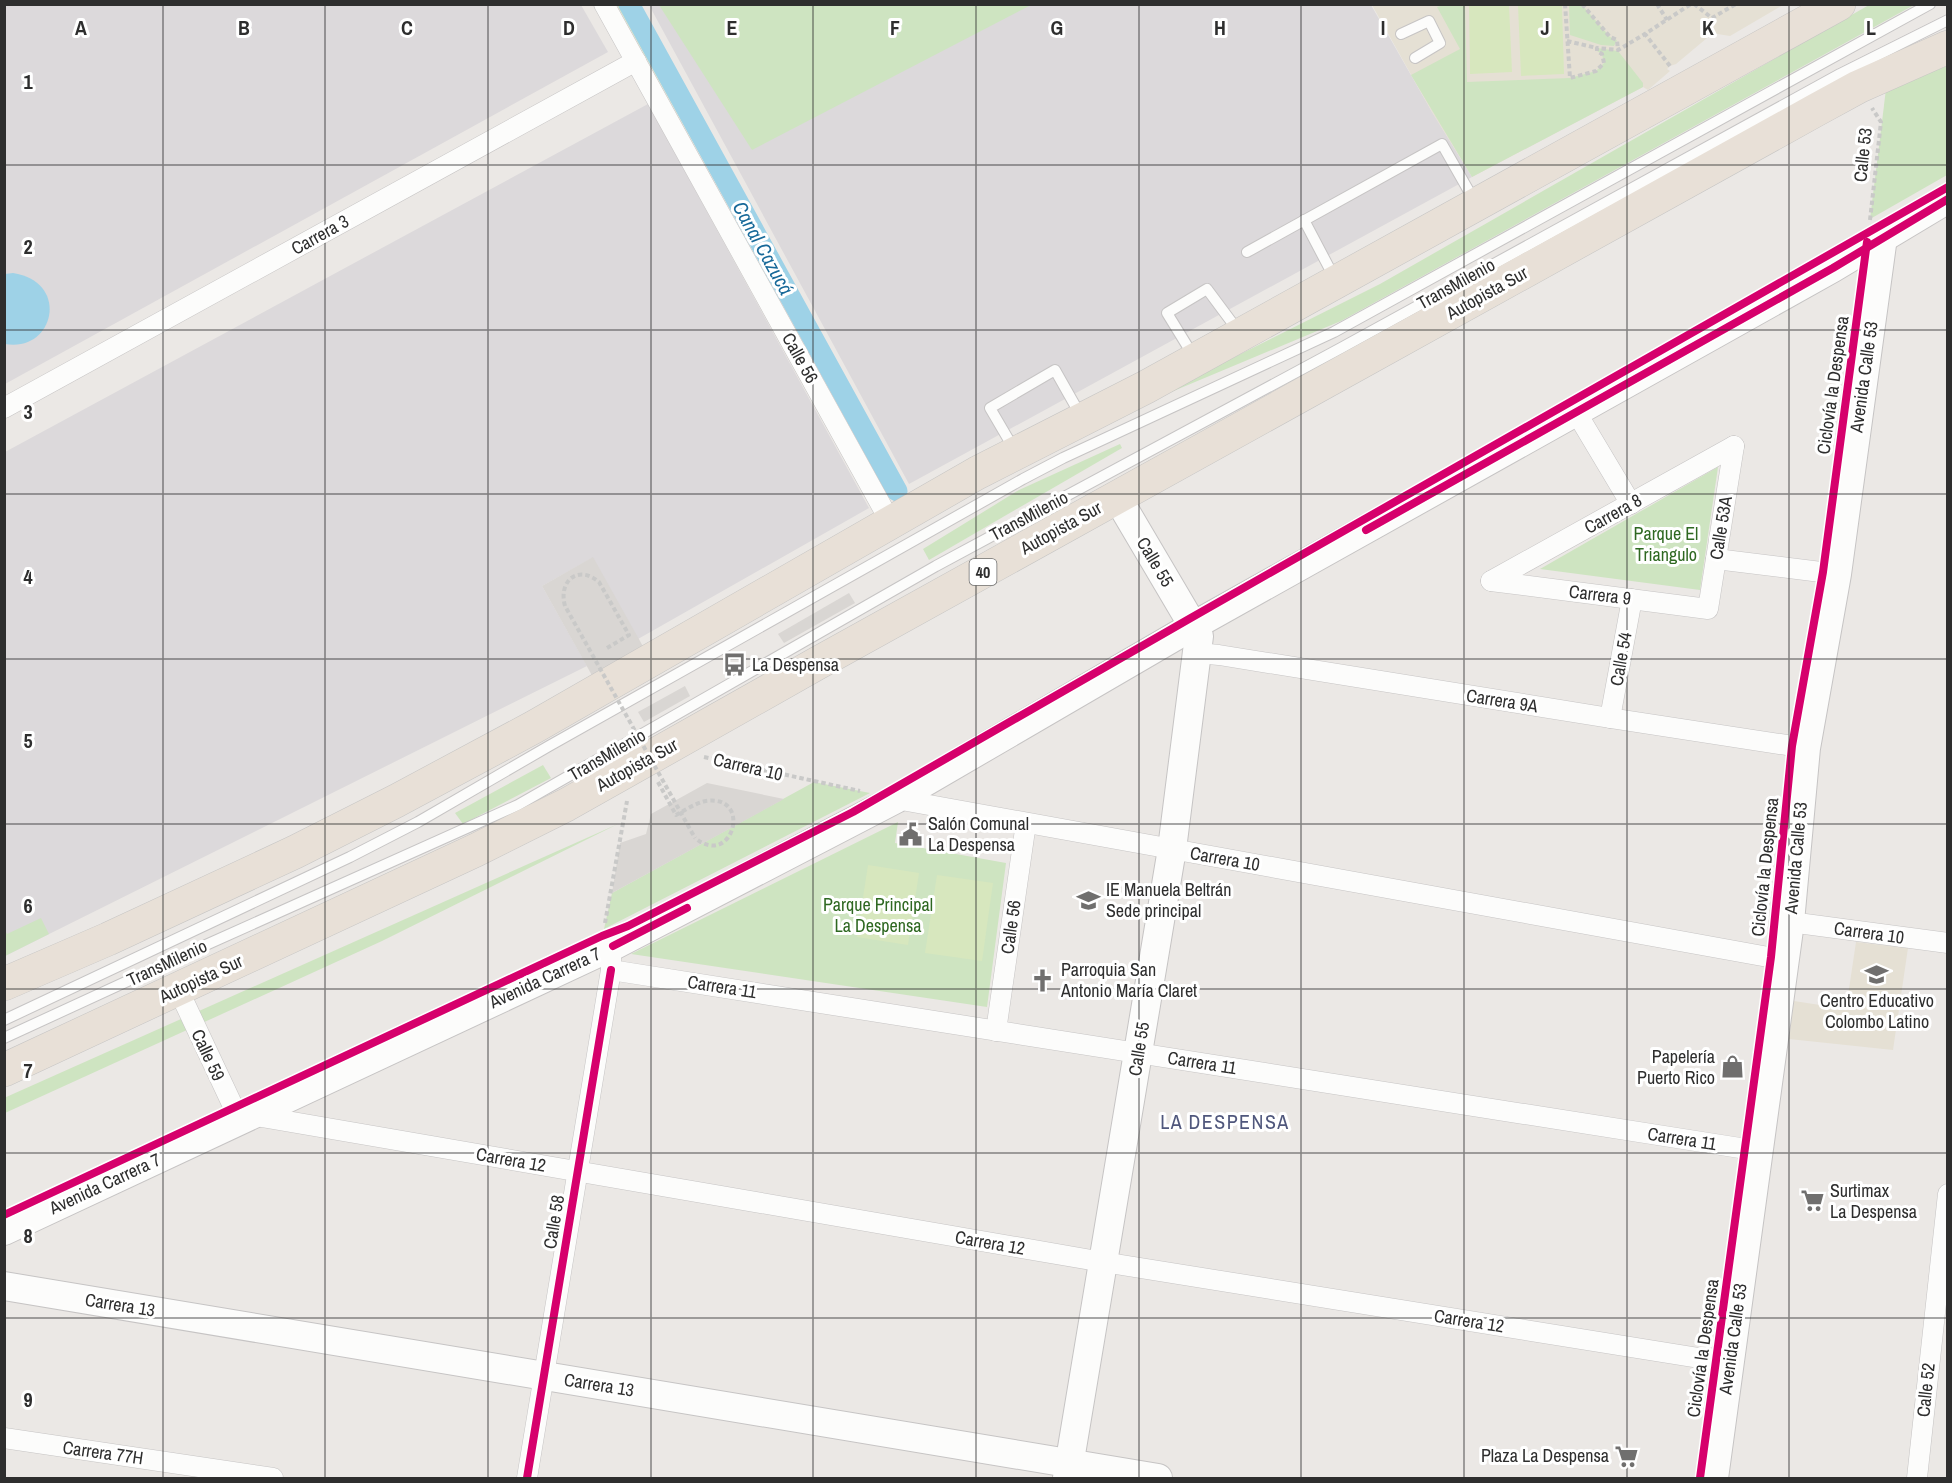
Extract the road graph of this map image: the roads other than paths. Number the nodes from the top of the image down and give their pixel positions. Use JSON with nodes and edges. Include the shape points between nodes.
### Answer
{"nodes":[{"id":1,"x":604,"y":4,"type":"edge"},
{"id":2,"x":1839,"y":4,"type":"edge"},
{"id":3,"x":1930,"y":4,"type":"edge"},
{"id":4,"x":1947,"y":20,"type":"edge"},
{"id":5,"x":1401,"y":34,"type":"dead end"},
{"id":6,"x":1947,"y":47,"type":"edge"},
{"id":7,"x":1414,"y":58,"type":"dead end"},
{"id":8,"x":636,"y":62,"type":"junction"},
{"id":9,"x":1947,"y":199,"type":"edge"},
{"id":10,"x":1477,"y":205,"type":"junction"},
{"id":11,"x":1304,"y":220,"type":"junction"},
{"id":12,"x":1873,"y":239,"type":"junction"},
{"id":13,"x":1247,"y":252,"type":"dead end"},
{"id":14,"x":1336,"y":282,"type":"junction"},
{"id":15,"x":1241,"y":335,"type":"junction"},
{"id":16,"x":1196,"y":360,"type":"junction"},
{"id":17,"x":4,"y":408,"type":"edge"},
{"id":18,"x":1576,"y":412,"type":"junction"},
{"id":19,"x":1083,"y":419,"type":"junction"},
{"id":20,"x":1734,"y":446,"type":"joint"},
{"id":21,"x":1016,"y":453,"type":"junction"},
{"id":22,"x":1117,"y":497,"type":"junction"},
{"id":23,"x":1631,"y":504,"type":"junction"},
{"id":24,"x":891,"y":523,"type":"junction"},
{"id":25,"x":1716,"y":559,"type":"junction"},
{"id":26,"x":1837,"y":574,"type":"junction"},
{"id":27,"x":1491,"y":581,"type":"joint"},
{"id":28,"x":1632,"y":599,"type":"junction"},
{"id":29,"x":1708,"y":609,"type":"joint"},
{"id":30,"x":1196,"y":640,"type":"junction"},
{"id":31,"x":1610,"y":718,"type":"junction"},
{"id":32,"x":1806,"y":748,"type":"junction"},
{"id":33,"x":896,"y":799,"type":"junction"},
{"id":34,"x":1026,"y":823,"type":"junction"},
{"id":35,"x":1172,"y":849,"type":"junction"},
{"id":36,"x":1790,"y":922,"type":"junction"},
{"id":37,"x":1947,"y":943,"type":"edge"},
{"id":38,"x":608,"y":956,"type":"junction"},
{"id":39,"x":1785,"y":960,"type":"junction"},
{"id":40,"x":4,"y":984,"type":"edge"},
{"id":41,"x":178,"y":989,"type":"junction"},
{"id":42,"x":4,"y":1020,"type":"edge"},
{"id":43,"x":996,"y":1031,"type":"junction"},
{"id":44,"x":4,"y":1038,"type":"edge"},
{"id":45,"x":1138,"y":1053,"type":"junction"},
{"id":46,"x":4,"y":1070,"type":"edge"},
{"id":47,"x":245,"y":1118,"type":"junction"},
{"id":48,"x":1759,"y":1151,"type":"junction"},
{"id":49,"x":577,"y":1172,"type":"junction"},
{"id":50,"x":1947,"y":1194,"type":"edge"},
{"id":51,"x":4,"y":1231,"type":"edge"},
{"id":52,"x":1103,"y":1262,"type":"junction"},
{"id":53,"x":4,"y":1286,"type":"edge"},
{"id":54,"x":1730,"y":1363,"type":"junction"},
{"id":55,"x":543,"y":1376,"type":"junction"},
{"id":56,"x":4,"y":1438,"type":"edge"},
{"id":57,"x":1068,"y":1471,"type":"edge"},
{"id":58,"x":273,"y":1479,"type":"edge"},
{"id":59,"x":526,"y":1479,"type":"edge"},
{"id":60,"x":1158,"y":1479,"type":"edge"},
{"id":61,"x":1714,"y":1479,"type":"edge"},
{"id":62,"x":1917,"y":1479,"type":"edge"}],
"edges":[{"from":1,"to":8,"type":"street","name":"Calle 56"},
{"from":2,"to":10,"type":"highway"},
{"from":3,"to":42,"type":"lane","name":"TransMilenio","via":[[1334,332],[1023,479],[418,822]]},
{"from":4,"to":44,"type":"lane","name":"TransMilenio","via":[[1801,94],[936,566],[518,805]]},
{"from":5,"to":7,"type":"lane","via":[[1429,21],[1440,43]]},
{"from":6,"to":22,"type":"highway","name":"Autopista Sur","number":"40","via":[[1858,87]]},
{"from":8,"to":17,"type":"street","name":"Carrera 3"},
{"from":8,"to":24,"type":"street","name":"Calle 56"},
{"from":9,"to":12,"type":"street","name":"Avenida Carrera 7"},
{"from":10,"to":11,"type":"lane","via":[[1443,144]]},
{"from":10,"to":14,"type":"highway"},
{"from":11,"to":13,"type":"lane"},
{"from":11,"to":14,"type":"lane"},
{"from":12,"to":18,"type":"street","name":"Avenida Carrera 7","via":[[1833,268]]},
{"from":12,"to":26,"type":"street","name":"Avenida Calle 53"},
{"from":14,"to":15,"type":"highway"},
{"from":15,"to":16,"type":"highway"},
{"from":15,"to":16,"type":"lane","via":[[1207,289],[1167,313]]},
{"from":16,"to":19,"type":"highway"},
{"from":18,"to":23,"type":"street"},
{"from":18,"to":30,"type":"street","name":"Avenida Carrera 7"},
{"from":19,"to":21,"type":"highway"},
{"from":19,"to":21,"type":"lane","via":[[1054,370],[990,408]]},
{"from":20,"to":23,"type":"street","name":"Carrera 8"},
{"from":20,"to":25,"type":"street","name":"Calle 53A"},
{"from":21,"to":24,"type":"highway"},
{"from":22,"to":30,"type":"street","name":"Calle 55"},
{"from":22,"to":41,"type":"highway","name":"Autopista Sur","number":"40","via":[[566,805]]},
{"from":23,"to":27,"type":"street","name":"Carrera 8"},
{"from":24,"to":40,"type":"highway","via":[[616,682],[396,801],[295,852]]},
{"from":25,"to":26,"type":"street"},
{"from":25,"to":29,"type":"street","name":"Calle 53A"},
{"from":26,"to":32,"type":"street","name":"Avenida Calle 53"},
{"from":27,"to":28,"type":"street","name":"Carrera 9"},
{"from":28,"to":29,"type":"street","name":"Carrera 9"},
{"from":28,"to":31,"type":"street","name":"Calle 54"},
{"from":30,"to":31,"type":"street","name":"Carrera 9A","via":[[1219,655]]},
{"from":30,"to":33,"type":"street","name":"Avenida Carrera 7"},
{"from":30,"to":35,"type":"street","name":"Calle 55"},
{"from":31,"to":32,"type":"street","name":"Carrera 9A"},
{"from":32,"to":36,"type":"street","name":"Avenida Calle 53"},
{"from":33,"to":34,"type":"street","name":"Carrera 10"},
{"from":33,"to":38,"type":"street","name":"Avenida Carrera 7"},
{"from":34,"to":35,"type":"street","name":"Carrera 10"},
{"from":34,"to":43,"type":"street","name":"Calle 56"},
{"from":35,"to":39,"type":"street","name":"Carrera 10"},
{"from":35,"to":45,"type":"street","name":"Calle 55"},
{"from":36,"to":37,"type":"street","name":"Carrera 10"},
{"from":36,"to":39,"type":"street","name":"Avenida Calle 53"},
{"from":38,"to":43,"type":"street","name":"Carrera 11"},
{"from":38,"to":47,"type":"street","name":"Avenida Carrera 7"},
{"from":38,"to":49,"type":"street","name":"Calle 58"},
{"from":39,"to":48,"type":"street","name":"Avenida Calle 53"},
{"from":41,"to":46,"type":"highway","name":"Autopista Sur","number":"40"},
{"from":41,"to":47,"type":"street","name":"Calle 59"},
{"from":43,"to":45,"type":"street","name":"Carrera 11"},
{"from":45,"to":48,"type":"street","name":"Carrera 11"},
{"from":45,"to":52,"type":"street","name":"Calle 55"},
{"from":47,"to":49,"type":"street","name":"Carrera 12"},
{"from":47,"to":51,"type":"street","name":"Avenida Carrera 7"},
{"from":48,"to":54,"type":"street","name":"Avenida Calle 53"},
{"from":49,"to":52,"type":"street","name":"Carrera 12"},
{"from":49,"to":55,"type":"street","name":"Calle 58"},
{"from":50,"to":62,"type":"street","name":"Calle 52"},
{"from":52,"to":54,"type":"street","name":"Carrera 12"},
{"from":52,"to":57,"type":"street","name":"Calle 55"},
{"from":53,"to":55,"type":"street","name":"Carrera 13"},
{"from":54,"to":61,"type":"street","name":"Avenida Calle 53"},
{"from":55,"to":57,"type":"street","name":"Carrera 13"},
{"from":55,"to":59,"type":"street","name":"Calle 58"},
{"from":56,"to":58,"type":"street","name":"Carrera 77H"},
{"from":57,"to":60,"type":"street","name":"Carrera 13"}]}
